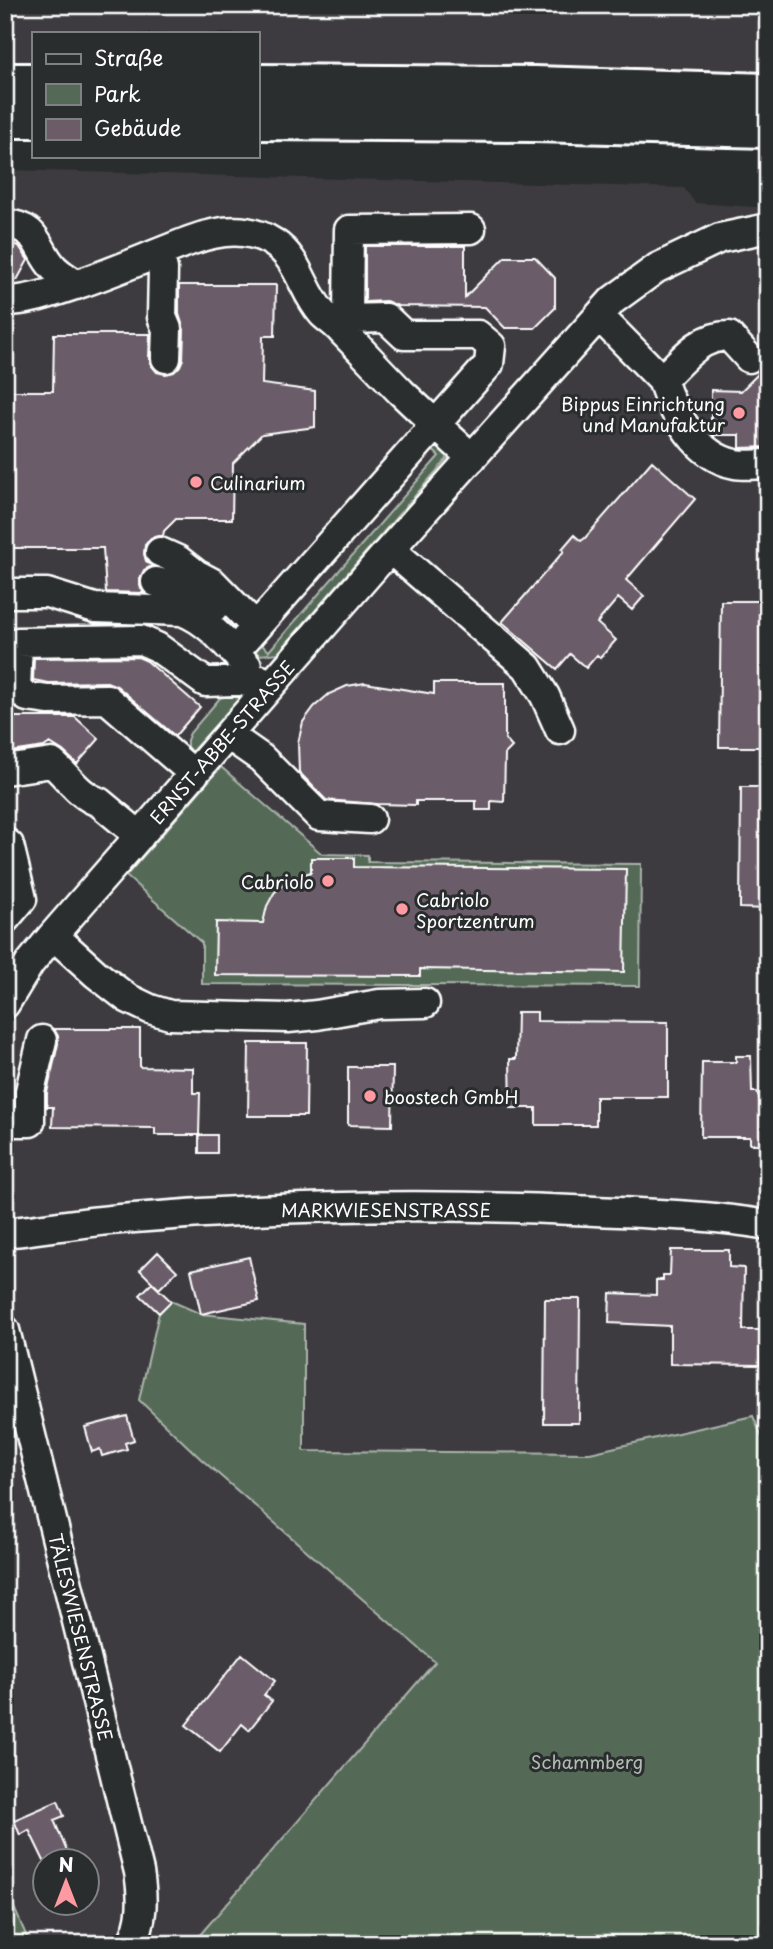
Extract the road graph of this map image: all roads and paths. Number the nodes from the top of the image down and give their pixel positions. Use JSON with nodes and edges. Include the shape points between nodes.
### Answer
{"nodes":[{"id":1,"x":5,"y":83,"type":"edge"},
{"id":2,"x":32,"y":83,"type":"edge"},
{"id":3,"x":259,"y":84,"type":"edge"},
{"id":4,"x":768,"y":93,"type":"edge"},
{"id":5,"x":5,"y":118,"type":"edge"},
{"id":6,"x":32,"y":118,"type":"edge"},
{"id":7,"x":259,"y":120,"type":"edge"},
{"id":8,"x":768,"y":128,"type":"edge"},
{"id":9,"x":5,"y":224,"type":"edge"},
{"id":10,"x":768,"y":228,"type":"edge"},
{"id":11,"x":471,"y":229,"type":"dead end"},
{"id":12,"x":159,"y":254,"type":"junction"},
{"id":13,"x":76,"y":285,"type":"junction"},
{"id":14,"x":5,"y":301,"type":"edge"},
{"id":15,"x":598,"y":316,"type":"junction"},
{"id":16,"x":344,"y":324,"type":"junction"},
{"id":17,"x":166,"y":358,"type":"dead end"},
{"id":18,"x":749,"y":358,"type":"dead end"},
{"id":19,"x":662,"y":380,"type":"junction"},
{"id":20,"x":436,"y":424,"type":"junction"},
{"id":21,"x":472,"y":458,"type":"junction"},
{"id":22,"x":768,"y":464,"type":"edge"},
{"id":23,"x":390,"y":549,"type":"junction"},
{"id":24,"x":5,"y":593,"type":"edge"},
{"id":25,"x":245,"y":640,"type":"junction"},
{"id":26,"x":265,"y":684,"type":"junction"},
{"id":27,"x":560,"y":730,"type":"dead end"},
{"id":28,"x":228,"y":735,"type":"junction"},
{"id":29,"x":5,"y":770,"type":"edge"},
{"id":30,"x":194,"y":774,"type":"junction"},
{"id":31,"x":370,"y":819,"type":"dead end"},
{"id":32,"x":140,"y":836,"type":"junction"},
{"id":33,"x":5,"y":842,"type":"edge"},
{"id":34,"x":5,"y":919,"type":"edge"},
{"id":35,"x":53,"y":935,"type":"junction"},
{"id":36,"x":425,"y":1003,"type":"dead end"},
{"id":37,"x":5,"y":1004,"type":"edge"},
{"id":38,"x":42,"y":1040,"type":"dead end"},
{"id":39,"x":5,"y":1122,"type":"edge"},
{"id":40,"x":768,"y":1225,"type":"edge"},
{"id":41,"x":5,"y":1233,"type":"edge"},
{"id":42,"x":5,"y":1330,"type":"edge"},
{"id":43,"x":131,"y":1944,"type":"edge"}],
"edges":[{"from":1,"to":2,"type":"highway"},
{"from":3,"to":4,"type":"highway"},
{"from":5,"to":6,"type":"highway"},
{"from":7,"to":8,"type":"highway"},
{"from":9,"to":13,"type":"street","via":[[30,232],[53,267]]},
{"from":10,"to":15,"type":"street","name":"ERNST-ABBE-STRASSE","via":[[720,238],[657,268]]},
{"from":11,"to":16,"type":"street","via":[[349,230]]},
{"from":12,"to":13,"type":"street"},
{"from":12,"to":16,"type":"street","via":[[213,234],[258,234],[288,256],[322,312]]},
{"from":12,"to":17,"type":"street"},
{"from":13,"to":14,"type":"street","via":[[30,299]]},
{"from":15,"to":19,"type":"street"},
{"from":15,"to":21,"type":"street","name":"ERNST-ABBE-STRASSE"},
{"from":16,"to":20,"type":"street","via":[[400,391]]},
{"from":16,"to":20,"type":"street","via":[[386,318],[404,335],[478,335],[491,346],[489,364]]},
{"from":18,"to":19,"type":"street","via":[[729,336],[715,336],[696,346]]},
{"from":19,"to":22,"type":"street","via":[[685,429],[714,457],[735,464]]},
{"from":20,"to":21,"type":"street"},
{"from":20,"to":25,"type":"street"},
{"from":21,"to":23,"type":"street","name":"ERNST-ABBE-STRASSE"},
{"from":23,"to":26,"type":"street","name":"ERNST-ABBE-STRASSE"},
{"from":23,"to":27,"type":"street","via":[[527,667]]},
{"from":24,"to":25,"type":"street","via":[[47,593],[95,608],[182,611]]},
{"from":25,"to":25,"type":"street","via":[[213,583],[196,574],[158,567],[208,604]]},
{"from":25,"to":26,"type":"street"},
{"from":26,"to":28,"type":"street","name":"ERNST-ABBE-STRASSE"},
{"from":26,"to":30,"type":"street","via":[[205,682],[141,640],[18,642],[16,688],[27,697],[107,699]]},
{"from":28,"to":30,"type":"street","name":"ERNST-ABBE-STRASSE"},
{"from":28,"to":31,"type":"street","via":[[261,758],[318,816]]},
{"from":29,"to":32,"type":"street","via":[[52,763]]},
{"from":30,"to":32,"type":"street","name":"ERNST-ABBE-STRASSE"},
{"from":32,"to":35,"type":"street","name":"ERNST-ABBE-STRASSE"},
{"from":33,"to":34,"type":"street","via":[[22,899]]},
{"from":35,"to":36,"type":"street","via":[[127,998],[170,1015],[288,1018],[379,1004]]},
{"from":35,"to":37,"type":"street","name":"ERNST-ABBE-STRASSE"},
{"from":38,"to":39,"type":"street","via":[[30,1091],[30,1122]]},
{"from":40,"to":41,"type":"street","name":"MARKWIESENSTRASSE","via":[[635,1213],[383,1207],[120,1219]]},
{"from":42,"to":43,"type":"street","name":"TÄLESWIESENSTRASSE","via":[[139,1872],[143,1906]]}]}
